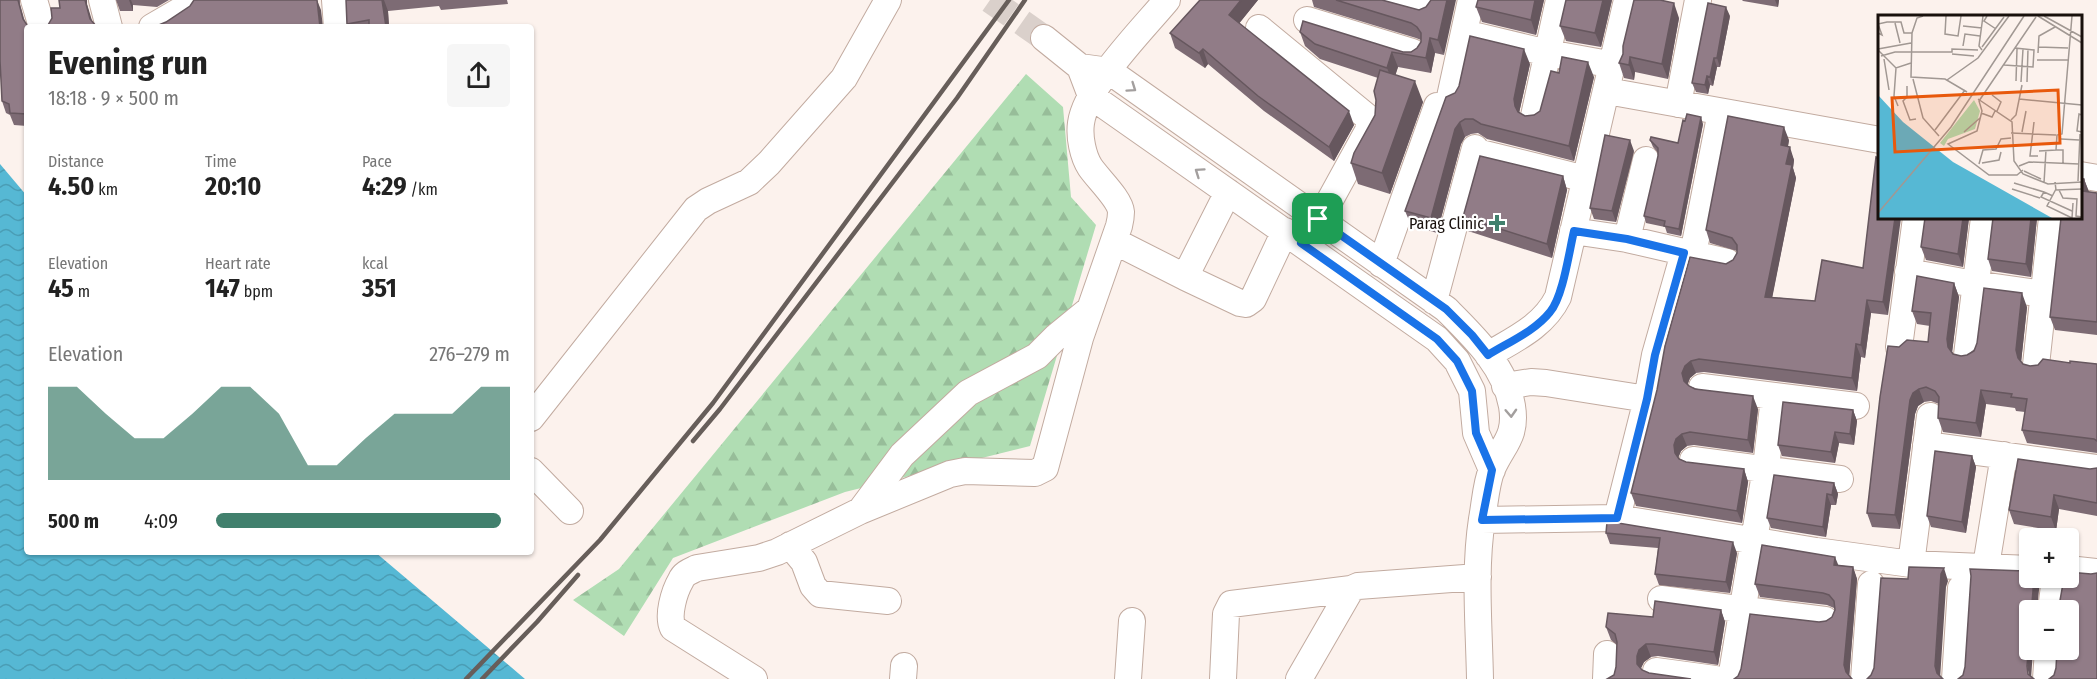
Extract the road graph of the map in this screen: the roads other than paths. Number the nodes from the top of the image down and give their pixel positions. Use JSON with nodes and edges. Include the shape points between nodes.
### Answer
{"nodes":[{"id":1,"x":34,"y":0,"type":"edge"},
{"id":2,"x":102,"y":0,"type":"edge"},
{"id":3,"x":190,"y":0,"type":"edge"},
{"id":4,"x":335,"y":0,"type":"edge"},
{"id":5,"x":888,"y":0,"type":"edge"},
{"id":6,"x":1167,"y":0,"type":"edge"},
{"id":7,"x":1390,"y":0,"type":"edge"},
{"id":8,"x":1471,"y":0,"type":"edge"},
{"id":9,"x":1559,"y":0,"type":"edge"},
{"id":10,"x":1627,"y":0,"type":"edge"},
{"id":11,"x":1698,"y":0,"type":"edge"},
{"id":12,"x":1422,"y":10,"type":"edge"},
{"id":13,"x":1307,"y":21,"type":"edge"},
{"id":14,"x":41,"y":24,"type":"edge"},
{"id":15,"x":108,"y":24,"type":"edge"},
{"id":16,"x":157,"y":24,"type":"edge"},
{"id":17,"x":337,"y":24,"type":"edge"},
{"id":18,"x":1259,"y":28,"type":"dead end"},
{"id":19,"x":1464,"y":33,"type":"junction"},
{"id":20,"x":1044,"y":38,"type":"tunnel mouth"},
{"id":21,"x":1412,"y":51,"type":"edge"},
{"id":22,"x":1548,"y":53,"type":"junction"},
{"id":23,"x":1614,"y":65,"type":"junction"},
{"id":24,"x":1080,"y":67,"type":"junction"},
{"id":25,"x":1109,"y":71,"type":"junction"},
{"id":26,"x":1607,"y":91,"type":"junction"},
{"id":27,"x":1091,"y":96,"type":"junction"},
{"id":28,"x":1678,"y":104,"type":"junction"},
{"id":29,"x":1721,"y":112,"type":"junction"},
{"id":30,"x":1534,"y":116,"type":"edge"},
{"id":31,"x":1878,"y":140,"type":"edge"},
{"id":32,"x":1646,"y":160,"type":"dead end"},
{"id":33,"x":2082,"y":175,"type":"edge"},
{"id":34,"x":2097,"y":178,"type":"edge"},
{"id":35,"x":1586,"y":179,"type":"junction"},
{"id":36,"x":1228,"y":192,"type":"junction"},
{"id":37,"x":1318,"y":219,"type":"junction"},
{"id":38,"x":1916,"y":219,"type":"edge"},
{"id":39,"x":1984,"y":219,"type":"edge"},
{"id":40,"x":2052,"y":219,"type":"edge"},
{"id":41,"x":1574,"y":231,"type":"junction"},
{"id":42,"x":1293,"y":237,"type":"junction"},
{"id":43,"x":1627,"y":239,"type":"junction"},
{"id":44,"x":1114,"y":241,"type":"junction"},
{"id":45,"x":1688,"y":253,"type":"junction"},
{"id":46,"x":1727,"y":262,"type":"edge"},
{"id":47,"x":1381,"y":264,"type":"junction"},
{"id":48,"x":1908,"y":272,"type":"junction"},
{"id":49,"x":1185,"y":278,"type":"junction"},
{"id":50,"x":1974,"y":284,"type":"junction"},
{"id":51,"x":2044,"y":294,"type":"junction"},
{"id":52,"x":1434,"y":301,"type":"junction"},
{"id":53,"x":1090,"y":308,"type":"junction"},
{"id":54,"x":1899,"y":347,"type":"edge"},
{"id":55,"x":1488,"y":355,"type":"junction"},
{"id":56,"x":1967,"y":355,"type":"edge"},
{"id":57,"x":2036,"y":365,"type":"edge"},
{"id":58,"x":1505,"y":386,"type":"junction"},
{"id":59,"x":1702,"y":387,"type":"edge"},
{"id":60,"x":1774,"y":397,"type":"junction"},
{"id":61,"x":1647,"y":399,"type":"junction"},
{"id":62,"x":1856,"y":406,"type":"dead end"},
{"id":63,"x":534,"y":414,"type":"edge"},
{"id":64,"x":1930,"y":416,"type":"dead end"},
{"id":65,"x":1926,"y":445,"type":"junction"},
{"id":66,"x":2004,"y":455,"type":"junction"},
{"id":67,"x":1693,"y":460,"type":"edge"},
{"id":68,"x":1766,"y":468,"type":"junction"},
{"id":69,"x":2097,"y":468,"type":"edge"},
{"id":70,"x":1492,"y":470,"type":"junction"},
{"id":71,"x":534,"y":474,"type":"edge"},
{"id":72,"x":1840,"y":479,"type":"dead end"},
{"id":73,"x":570,"y":511,"type":"dead end"},
{"id":74,"x":860,"y":511,"type":"junction"},
{"id":75,"x":1617,"y":518,"type":"junction"},
{"id":76,"x":1482,"y":520,"type":"junction"},
{"id":77,"x":1755,"y":541,"type":"junction"},
{"id":78,"x":790,"y":545,"type":"junction"},
{"id":79,"x":1911,"y":564,"type":"junction"},
{"id":80,"x":1986,"y":566,"type":"junction"},
{"id":81,"x":2019,"y":568,"type":"edge"},
{"id":82,"x":2079,"y":570,"type":"edge"},
{"id":83,"x":2097,"y":572,"type":"edge"},
{"id":84,"x":1478,"y":577,"type":"junction"},
{"id":85,"x":1871,"y":584,"type":"dead end"},
{"id":86,"x":1351,"y":588,"type":"junction"},
{"id":87,"x":1961,"y":588,"type":"dead end"},
{"id":88,"x":1661,"y":599,"type":"edge"},
{"id":89,"x":888,"y":601,"type":"dead end"},
{"id":90,"x":1744,"y":610,"type":"junction"},
{"id":91,"x":1825,"y":620,"type":"edge"},
{"id":92,"x":1132,"y":621,"type":"dead end"},
{"id":93,"x":1607,"y":654,"type":"dead end"},
{"id":94,"x":2047,"y":660,"type":"edge"},
{"id":95,"x":1656,"y":671,"type":"edge"},
{"id":96,"x":754,"y":679,"type":"edge"},
{"id":97,"x":1128,"y":679,"type":"edge"},
{"id":98,"x":1223,"y":679,"type":"edge"},
{"id":99,"x":1299,"y":679,"type":"edge"},
{"id":100,"x":1480,"y":679,"type":"edge"},
{"id":101,"x":1606,"y":679,"type":"edge"},
{"id":102,"x":1715,"y":679,"type":"edge"},
{"id":103,"x":1731,"y":679,"type":"edge"},
{"id":104,"x":1863,"y":679,"type":"edge"},
{"id":105,"x":1954,"y":679,"type":"edge"},
{"id":106,"x":2046,"y":679,"type":"edge"}],
"edges":[{"from":1,"to":14,"type":"street"},
{"from":2,"to":15,"type":"street"},
{"from":3,"to":16,"type":"street","via":[[183,9]]},
{"from":4,"to":17,"type":"street"},
{"from":5,"to":63,"type":"street","via":[[828,99],[749,182],[696,209]]},
{"from":6,"to":25,"type":"street"},
{"from":7,"to":12,"type":"street"},
{"from":8,"to":19,"type":"street"},
{"from":9,"to":22,"type":"street"},
{"from":10,"to":23,"type":"street"},
{"from":11,"to":28,"type":"street"},
{"from":13,"to":21,"type":"street"},
{"from":18,"to":37,"type":"street","via":[[1369,121],[1370,129]]},
{"from":19,"to":22,"type":"street"},
{"from":19,"to":47,"type":"street","via":[[1443,101]]},
{"from":20,"to":24,"type":"street"},
{"from":22,"to":23,"type":"street"},
{"from":22,"to":30,"type":"street"},
{"from":23,"to":26,"type":"street"},
{"from":24,"to":25,"type":"street"},
{"from":24,"to":27,"type":"street"},
{"from":25,"to":27,"type":"street"},
{"from":25,"to":37,"type":"street","one_way":true},
{"from":26,"to":28,"type":"street"},
{"from":26,"to":35,"type":"street"},
{"from":36,"to":27,"type":"street","one_way":true},
{"from":27,"to":44,"type":"street","via":[[1081,123],[1082,146],[1088,164],[1121,212]]},
{"from":28,"to":29,"type":"street"},
{"from":29,"to":31,"type":"street"},
{"from":29,"to":45,"type":"street"},
{"from":32,"to":43,"type":"street"},
{"from":33,"to":34,"type":"street"},
{"from":35,"to":41,"type":"street"},
{"from":35,"to":52,"type":"street","via":[[1478,151]]},
{"from":36,"to":42,"type":"street"},
{"from":36,"to":49,"type":"street"},
{"from":37,"to":42,"type":"street"},
{"from":37,"to":47,"type":"street"},
{"from":38,"to":48,"type":"street"},
{"from":39,"to":50,"type":"street"},
{"from":40,"to":51,"type":"street"},
{"from":41,"to":43,"type":"street"},
{"from":41,"to":55,"type":"street","via":[[1551,311],[1537,325]]},
{"from":42,"to":49,"type":"street","via":[[1251,302],[1240,303]]},
{"from":42,"to":70,"type":"street","via":[[1437,339],[1457,361],[1472,391],[1476,433]]},
{"from":43,"to":45,"type":"street"},
{"from":44,"to":49,"type":"street"},
{"from":44,"to":53,"type":"street"},
{"from":45,"to":46,"type":"street"},
{"from":45,"to":61,"type":"street","via":[[1655,355]]},
{"from":47,"to":52,"type":"street"},
{"from":48,"to":50,"type":"street"},
{"from":48,"to":54,"type":"street"},
{"from":50,"to":51,"type":"street"},
{"from":50,"to":56,"type":"street"},
{"from":51,"to":57,"type":"street"},
{"from":52,"to":55,"type":"street"},
{"from":53,"to":74,"type":"street","via":[[1037,356],[968,393],[902,455]]},
{"from":53,"to":74,"type":"street","via":[[1045,468],[1035,472],[950,474]]},
{"from":55,"to":58,"type":"street"},
{"from":58,"to":61,"type":"street","via":[[1539,382]]},
{"from":58,"to":70,"type":"street","one_way":true,"via":[[1512,406],[1512,435]]},
{"from":59,"to":60,"type":"street"},
{"from":60,"to":62,"type":"street"},
{"from":60,"to":68,"type":"street"},
{"from":61,"to":75,"type":"street"},
{"from":64,"to":65,"type":"street"},
{"from":65,"to":66,"type":"street"},
{"from":65,"to":79,"type":"street"},
{"from":66,"to":69,"type":"street"},
{"from":66,"to":80,"type":"street"},
{"from":67,"to":68,"type":"street"},
{"from":68,"to":72,"type":"street"},
{"from":68,"to":77,"type":"street"},
{"from":70,"to":76,"type":"street"},
{"from":71,"to":73,"type":"street"},
{"from":74,"to":78,"type":"street"},
{"from":75,"to":76,"type":"street"},
{"from":75,"to":77,"type":"street"},
{"from":76,"to":84,"type":"street"},
{"from":77,"to":79,"type":"street"},
{"from":77,"to":90,"type":"street"},
{"from":78,"to":89,"type":"street","via":[[804,562],[820,594]]},
{"from":78,"to":96,"type":"street","via":[[759,558],[688,572],[681,579],[670,613],[673,628]]},
{"from":79,"to":80,"type":"street"},
{"from":80,"to":81,"type":"street"},
{"from":82,"to":83,"type":"street"},
{"from":84,"to":86,"type":"street"},
{"from":84,"to":100,"type":"street"},
{"from":85,"to":104,"type":"street"},
{"from":86,"to":98,"type":"street","via":[[1232,604],[1226,614]]},
{"from":86,"to":99,"type":"street"},
{"from":87,"to":105,"type":"street"},
{"from":88,"to":90,"type":"street"},
{"from":90,"to":91,"type":"street"},
{"from":90,"to":103,"type":"street"},
{"from":92,"to":97,"type":"street"},
{"from":93,"to":101,"type":"street"},
{"from":94,"to":106,"type":"street"},
{"from":95,"to":102,"type":"street"}]}
